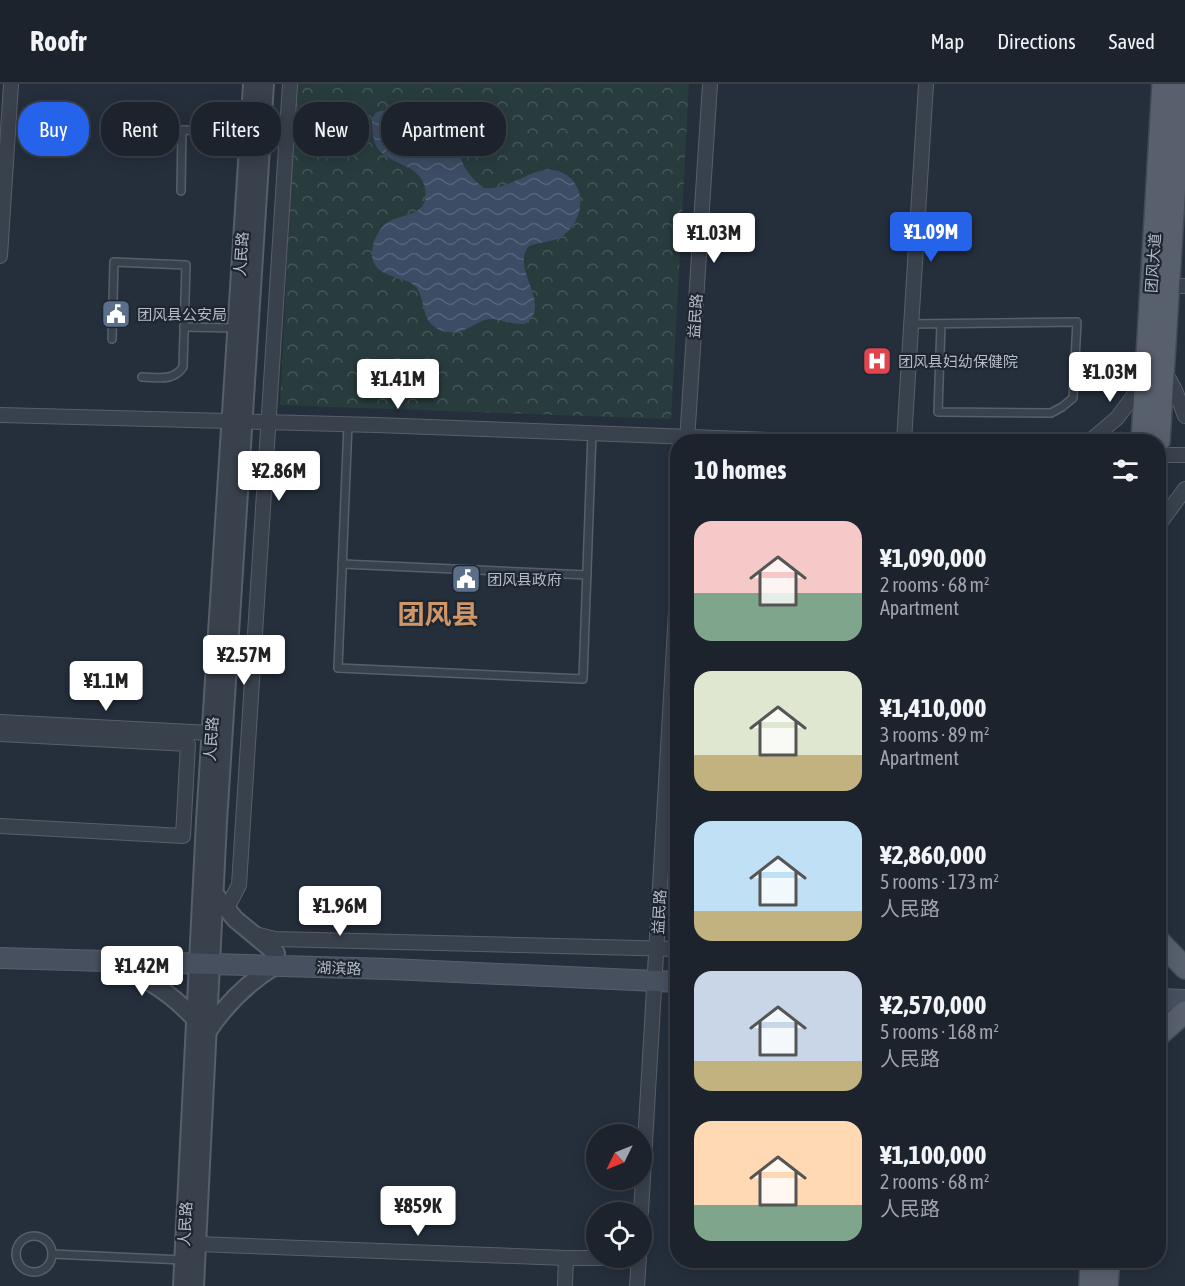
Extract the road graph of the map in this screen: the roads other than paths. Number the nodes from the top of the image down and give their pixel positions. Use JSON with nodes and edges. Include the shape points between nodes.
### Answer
{"nodes":[{"id":1,"x":11,"y":84,"type":"edge"},
{"id":2,"x":252,"y":84,"type":"edge"},
{"id":3,"x":265,"y":84,"type":"edge"},
{"id":4,"x":290,"y":84,"type":"edge"},
{"id":5,"x":710,"y":84,"type":"edge"},
{"id":6,"x":926,"y":84,"type":"edge"},
{"id":7,"x":1163,"y":84,"type":"edge"},
{"id":8,"x":1181,"y":84,"type":"edge"},
{"id":9,"x":251,"y":102,"type":"edge"},
{"id":10,"x":191,"y":130,"type":"edge"},
{"id":11,"x":247,"y":156,"type":"edge"},
{"id":12,"x":181,"y":191,"type":"dead end"},
{"id":13,"x":0,"y":256,"type":"edge"},
{"id":14,"x":1177,"y":286,"type":"edge"},
{"id":15,"x":911,"y":324,"type":"junction"},
{"id":16,"x":941,"y":324,"type":"junction"},
{"id":17,"x":184,"y":327,"type":"junction"},
{"id":18,"x":236,"y":328,"type":"junction"},
{"id":19,"x":112,"y":339,"type":"dead end"},
{"id":20,"x":1155,"y":375,"type":"junction"},
{"id":21,"x":142,"y":377,"type":"dead end"},
{"id":22,"x":1074,"y":380,"type":"junction"},
{"id":23,"x":0,"y":415,"type":"edge"},
{"id":24,"x":1185,"y":416,"type":"edge"},
{"id":25,"x":237,"y":421,"type":"junction"},
{"id":26,"x":269,"y":422,"type":"junction"},
{"id":27,"x":348,"y":424,"type":"junction"},
{"id":28,"x":592,"y":433,"type":"junction"},
{"id":29,"x":687,"y":434,"type":"edge"},
{"id":30,"x":904,"y":434,"type":"edge"},
{"id":31,"x":1098,"y":434,"type":"edge"},
{"id":32,"x":1143,"y":434,"type":"edge"},
{"id":33,"x":1159,"y":434,"type":"edge"},
{"id":34,"x":670,"y":438,"type":"edge"},
{"id":35,"x":1166,"y":454,"type":"edge"},
{"id":36,"x":1185,"y":455,"type":"edge"},
{"id":37,"x":1185,"y":489,"type":"edge"},
{"id":38,"x":1166,"y":515,"type":"edge"},
{"id":39,"x":342,"y":564,"type":"junction"},
{"id":40,"x":587,"y":575,"type":"junction"},
{"id":41,"x":670,"y":712,"type":"edge"},
{"id":42,"x":0,"y":722,"type":"edge"},
{"id":43,"x":211,"y":733,"type":"junction"},
{"id":44,"x":0,"y":734,"type":"edge"},
{"id":45,"x":0,"y":826,"type":"edge"},
{"id":46,"x":214,"y":893,"type":"junction"},
{"id":47,"x":226,"y":908,"type":"junction"},
{"id":48,"x":248,"y":932,"type":"junction"},
{"id":49,"x":0,"y":945,"type":"edge"},
{"id":50,"x":1166,"y":948,"type":"edge"},
{"id":51,"x":670,"y":955,"type":"edge"},
{"id":52,"x":0,"y":958,"type":"edge"},
{"id":53,"x":205,"y":958,"type":"junction"},
{"id":54,"x":275,"y":960,"type":"junction"},
{"id":55,"x":98,"y":961,"type":"junction"},
{"id":56,"x":655,"y":966,"type":"junction"},
{"id":57,"x":670,"y":968,"type":"edge"},
{"id":58,"x":1185,"y":968,"type":"edge"},
{"id":59,"x":670,"y":976,"type":"edge"},
{"id":60,"x":1166,"y":986,"type":"edge"},
{"id":61,"x":1185,"y":987,"type":"edge"},
{"id":62,"x":1166,"y":999,"type":"edge"},
{"id":63,"x":1185,"y":1000,"type":"edge"},
{"id":64,"x":1185,"y":1012,"type":"edge"},
{"id":65,"x":195,"y":1019,"type":"junction"},
{"id":66,"x":1166,"y":1029,"type":"edge"},
{"id":67,"x":207,"y":1032,"type":"junction"},
{"id":68,"x":642,"y":1202,"type":"edge"},
{"id":69,"x":197,"y":1244,"type":"junction"},
{"id":70,"x":52,"y":1254,"type":"junction"},
{"id":71,"x":566,"y":1258,"type":"junction"},
{"id":72,"x":586,"y":1258,"type":"edge"},
{"id":73,"x":183,"y":1260,"type":"junction"},
{"id":74,"x":638,"y":1268,"type":"edge"},
{"id":75,"x":1091,"y":1268,"type":"edge"},
{"id":76,"x":1108,"y":1268,"type":"edge"},
{"id":77,"x":182,"y":1286,"type":"edge"},
{"id":78,"x":195,"y":1286,"type":"edge"},
{"id":79,"x":565,"y":1286,"type":"edge"},
{"id":80,"x":637,"y":1286,"type":"edge"},
{"id":81,"x":1090,"y":1286,"type":"edge"},
{"id":82,"x":1107,"y":1286,"type":"edge"}],
"edges":[{"from":1,"to":13,"type":"street"},
{"from":2,"to":9,"type":"street","name":"人民路"},
{"from":3,"to":25,"type":"street","name":"人民路"},
{"from":4,"to":26,"type":"street"},
{"from":5,"to":29,"type":"street","name":"益民路"},
{"from":6,"to":15,"type":"street"},
{"from":7,"to":20,"type":"main road","name":"团风大道"},
{"from":8,"to":14,"type":"main road","name":"团风大道"},
{"from":10,"to":12,"type":"lane","via":[[182,130]]},
{"from":11,"to":18,"type":"street","name":"人民路"},
{"from":14,"to":20,"type":"main road","name":"团风大道"},
{"from":15,"to":16,"type":"lane"},
{"from":15,"to":30,"type":"street"},
{"from":16,"to":22,"type":"lane","via":[[1077,322]]},
{"from":16,"to":22,"type":"lane","via":[[938,412],[1051,413],[1073,398]]},
{"from":17,"to":18,"type":"lane"},
{"from":17,"to":19,"type":"lane","via":[[186,265],[114,262]]},
{"from":17,"to":21,"type":"lane","via":[[181,371],[171,378]]},
{"from":18,"to":25,"type":"street","name":"人民路"},
{"from":20,"to":22,"type":"lane"},
{"from":20,"to":24,"type":"street","via":[[1175,390]]},
{"from":20,"to":31,"type":"street"},
{"from":20,"to":32,"type":"main road","name":"团风大道"},
{"from":20,"to":33,"type":"main road","name":"团风大道"},
{"from":23,"to":25,"type":"street"},
{"from":25,"to":26,"type":"street"},
{"from":25,"to":43,"type":"street","name":"人民路"},
{"from":25,"to":46,"type":"street","name":"人民路"},
{"from":26,"to":27,"type":"street"},
{"from":26,"to":47,"type":"street","via":[[239,885]]},
{"from":27,"to":28,"type":"street"},
{"from":27,"to":39,"type":"lane"},
{"from":28,"to":34,"type":"street"},
{"from":28,"to":40,"type":"lane"},
{"from":35,"to":36,"type":"street"},
{"from":37,"to":38,"type":"street"},
{"from":39,"to":40,"type":"lane"},
{"from":39,"to":40,"type":"lane","via":[[338,668],[583,679]]},
{"from":41,"to":56,"type":"street","name":"益民路"},
{"from":42,"to":43,"type":"street"},
{"from":43,"to":53,"type":"street","name":"人民路"},
{"from":44,"to":45,"type":"street","via":[[188,744],[183,836]]},
{"from":46,"to":47,"type":"street"},
{"from":46,"to":53,"type":"street","name":"人民路"},
{"from":47,"to":48,"type":"street"},
{"from":48,"to":54,"type":"street"},
{"from":48,"to":56,"type":"street","via":[[275,939]]},
{"from":49,"to":53,"type":"main road","name":"湖滨路"},
{"from":50,"to":58,"type":"main road"},
{"from":51,"to":56,"type":"street"},
{"from":52,"to":55,"type":"main road","name":"湖滨路"},
{"from":53,"to":54,"type":"main road","name":"湖滨路"},
{"from":53,"to":55,"type":"main road","name":"湖滨路"},
{"from":53,"to":65,"type":"street","name":"人民路"},
{"from":53,"to":67,"type":"street","name":"人民路"},
{"from":54,"to":56,"type":"main road","name":"湖滨路"},
{"from":54,"to":67,"type":"street","via":[[235,996]]},
{"from":55,"to":65,"type":"street","via":[[153,983]]},
{"from":56,"to":57,"type":"main road","name":"湖滨路"},
{"from":56,"to":59,"type":"main road","name":"湖滨路"},
{"from":56,"to":68,"type":"street","name":"益民路"},
{"from":60,"to":61,"type":"main road"},
{"from":62,"to":63,"type":"main road"},
{"from":64,"to":66,"type":"main road"},
{"from":65,"to":73,"type":"street","name":"人民路"},
{"from":67,"to":69,"type":"street","name":"人民路"},
{"from":69,"to":71,"type":"street"},
{"from":69,"to":78,"type":"street","name":"人民路"},
{"from":70,"to":70,"type":"lane","via":[[50,1263],[36,1272],[20,1266],[15,1254],[20,1242],[30,1236],[46,1241]]},
{"from":70,"to":73,"type":"lane"},
{"from":71,"to":72,"type":"street"},
{"from":71,"to":79,"type":"street"},
{"from":73,"to":77,"type":"street","name":"人民路"},
{"from":74,"to":80,"type":"street"},
{"from":75,"to":81,"type":"main road"},
{"from":76,"to":82,"type":"main road"}]}
